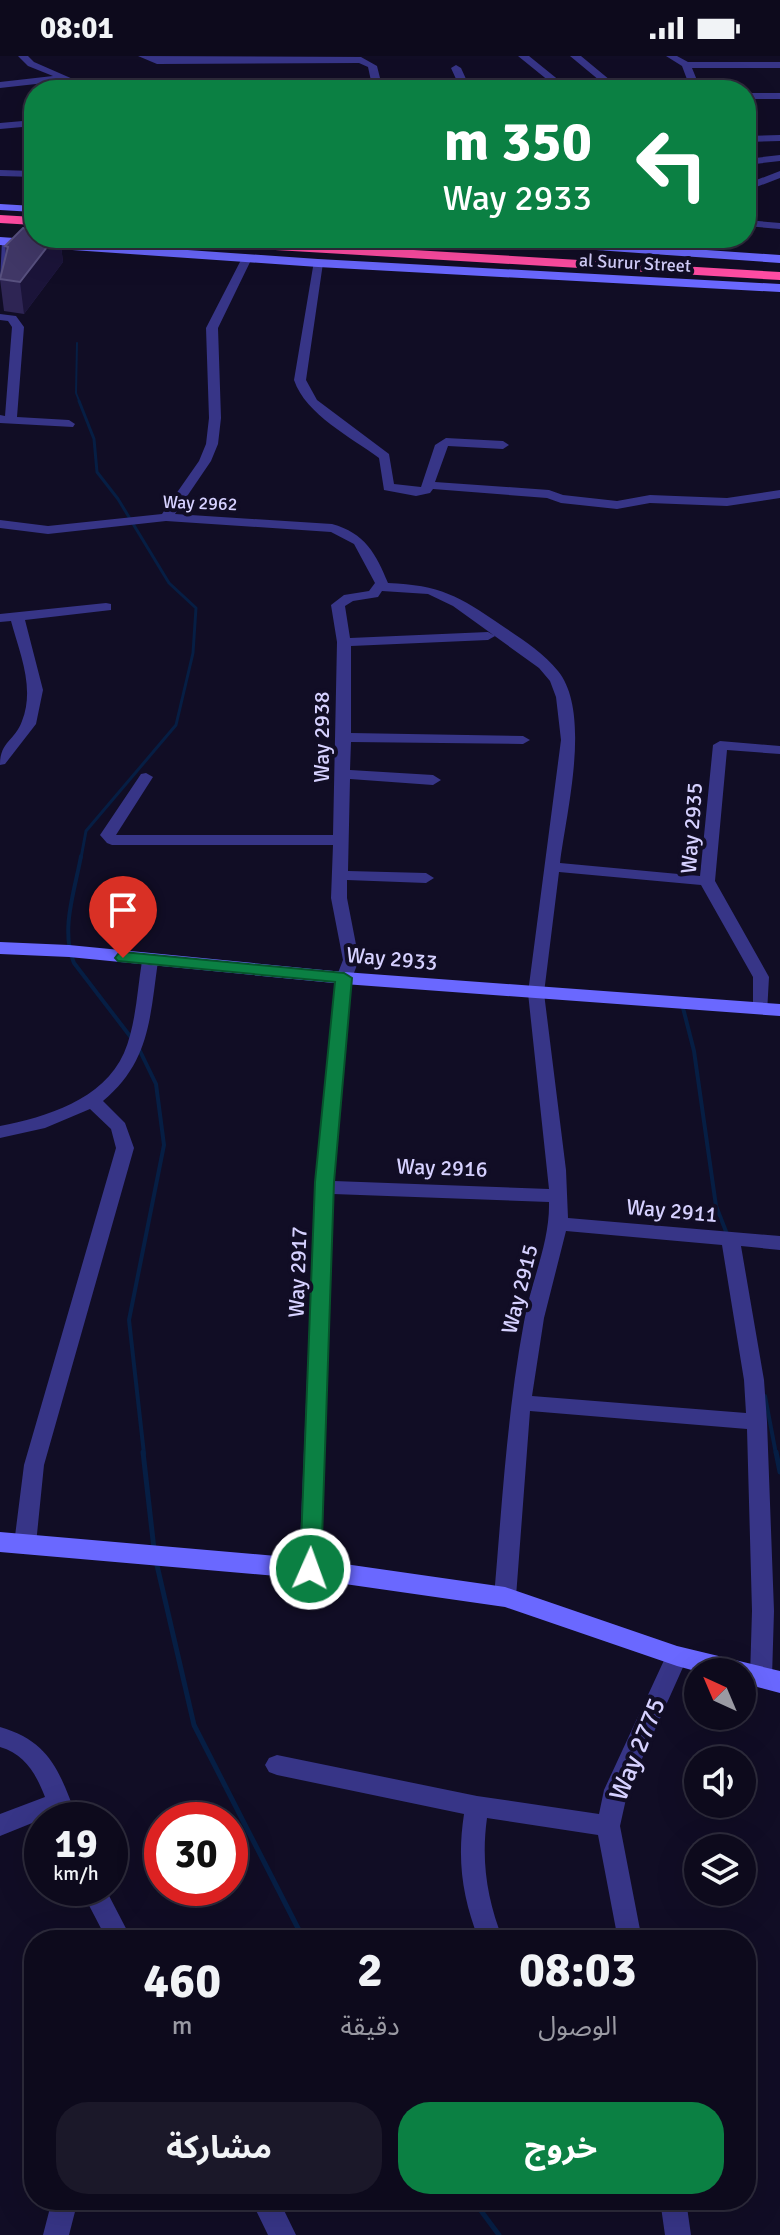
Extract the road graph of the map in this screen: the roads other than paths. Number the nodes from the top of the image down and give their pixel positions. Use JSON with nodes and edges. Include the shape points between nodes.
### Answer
{"nodes":[{"id":1,"x":23,"y":56,"type":"edge"},
{"id":2,"x":143,"y":56,"type":"edge"},
{"id":3,"x":523,"y":56,"type":"edge"},
{"id":4,"x":575,"y":56,"type":"edge"},
{"id":5,"x":671,"y":56,"type":"edge"},
{"id":6,"x":260,"y":58,"type":"edge"},
{"id":7,"x":360,"y":58,"type":"edge"},
{"id":8,"x":779,"y":60,"type":"edge"},
{"id":9,"x":686,"y":65,"type":"junction"},
{"id":10,"x":456,"y":68,"type":"dead end"},
{"id":11,"x":66,"y":78,"type":"junction"},
{"id":12,"x":47,"y":80,"type":"edge"},
{"id":13,"x":70,"y":80,"type":"edge"},
{"id":14,"x":376,"y":80,"type":"edge"},
{"id":15,"x":461,"y":80,"type":"edge"},
{"id":16,"x":553,"y":80,"type":"edge"},
{"id":17,"x":605,"y":80,"type":"edge"},
{"id":18,"x":692,"y":80,"type":"edge"},
{"id":19,"x":24,"y":82,"type":"edge"},
{"id":20,"x":0,"y":85,"type":"edge"},
{"id":21,"x":756,"y":96,"type":"edge"},
{"id":22,"x":780,"y":96,"type":"edge"},
{"id":23,"x":24,"y":124,"type":"edge"},
{"id":24,"x":0,"y":126,"type":"edge"},
{"id":25,"x":780,"y":138,"type":"edge"},
{"id":26,"x":756,"y":139,"type":"edge"},
{"id":27,"x":780,"y":158,"type":"edge"},
{"id":28,"x":756,"y":161,"type":"edge"},
{"id":29,"x":0,"y":173,"type":"edge"},
{"id":30,"x":24,"y":174,"type":"edge"},
{"id":31,"x":780,"y":174,"type":"edge"},
{"id":32,"x":756,"y":182,"type":"edge"},
{"id":33,"x":0,"y":206,"type":"edge"},
{"id":34,"x":24,"y":208,"type":"edge"},
{"id":35,"x":0,"y":219,"type":"edge"},
{"id":36,"x":756,"y":219,"type":"edge"},
{"id":37,"x":24,"y":220,"type":"edge"},
{"id":38,"x":780,"y":226,"type":"edge"},
{"id":39,"x":24,"y":233,"type":"edge"},
{"id":40,"x":2,"y":237,"type":"edge"},
{"id":41,"x":24,"y":239,"type":"edge"},
{"id":42,"x":130,"y":248,"type":"edge"},
{"id":43,"x":310,"y":248,"type":"edge"},
{"id":44,"x":477,"y":248,"type":"edge"},
{"id":45,"x":624,"y":248,"type":"edge"},
{"id":46,"x":247,"y":258,"type":"junction"},
{"id":47,"x":780,"y":259,"type":"edge"},
{"id":48,"x":318,"y":263,"type":"junction"},
{"id":49,"x":780,"y":266,"type":"edge"},
{"id":50,"x":780,"y":276,"type":"edge"},
{"id":51,"x":0,"y":278,"type":"edge"},
{"id":52,"x":780,"y":290,"type":"edge"},
{"id":53,"x":0,"y":317,"type":"edge"},
{"id":54,"x":0,"y":362,"type":"edge"},
{"id":55,"x":15,"y":362,"type":"junction"},
{"id":56,"x":6,"y":419,"type":"edge"},
{"id":57,"x":69,"y":424,"type":"dead end"},
{"id":58,"x":503,"y":445,"type":"dead end"},
{"id":59,"x":429,"y":485,"type":"junction"},
{"id":60,"x":780,"y":494,"type":"edge"},
{"id":61,"x":166,"y":517,"type":"junction"},
{"id":62,"x":0,"y":524,"type":"edge"},
{"id":63,"x":381,"y":587,"type":"junction"},
{"id":64,"x":106,"y":607,"type":"dead end"},
{"id":65,"x":17,"y":616,"type":"junction"},
{"id":66,"x":0,"y":618,"type":"edge"},
{"id":67,"x":488,"y":636,"type":"dead end"},
{"id":68,"x":344,"y":642,"type":"junction"},
{"id":69,"x":342,"y":737,"type":"junction"},
{"id":70,"x":523,"y":740,"type":"dead end"},
{"id":71,"x":780,"y":750,"type":"edge"},
{"id":72,"x":0,"y":761,"type":"edge"},
{"id":73,"x":343,"y":774,"type":"junction"},
{"id":74,"x":146,"y":777,"type":"dead end"},
{"id":75,"x":433,"y":780,"type":"dead end"},
{"id":76,"x":339,"y":840,"type":"junction"},
{"id":77,"x":552,"y":867,"type":"junction"},
{"id":78,"x":339,"y":875,"type":"junction"},
{"id":79,"x":426,"y":878,"type":"dead end"},
{"id":80,"x":707,"y":881,"type":"junction"},
{"id":81,"x":0,"y":948,"type":"edge"},
{"id":82,"x":150,"y":961,"type":"junction"},
{"id":83,"x":344,"y":978,"type":"junction"},
{"id":84,"x":536,"y":993,"type":"junction"},
{"id":85,"x":770,"y":1010,"type":"edge"},
{"id":86,"x":91,"y":1099,"type":"junction"},
{"id":87,"x":0,"y":1132,"type":"edge"},
{"id":88,"x":324,"y":1187,"type":"junction"},
{"id":89,"x":558,"y":1196,"type":"junction"},
{"id":90,"x":559,"y":1224,"type":"junction"},
{"id":91,"x":730,"y":1239,"type":"junction"},
{"id":92,"x":780,"y":1243,"type":"edge"},
{"id":93,"x":521,"y":1403,"type":"junction"},
{"id":94,"x":757,"y":1422,"type":"junction"},
{"id":95,"x":0,"y":1542,"type":"edge"},
{"id":96,"x":25,"y":1544,"type":"junction"},
{"id":97,"x":310,"y":1569,"type":"junction"},
{"id":98,"x":505,"y":1597,"type":"junction"},
{"id":99,"x":677,"y":1656,"type":"junction"},
{"id":100,"x":770,"y":1679,"type":"edge"},
{"id":101,"x":0,"y":1737,"type":"edge"},
{"id":102,"x":277,"y":1765,"type":"dead end"},
{"id":103,"x":58,"y":1802,"type":"edge"},
{"id":104,"x":477,"y":1806,"type":"junction"},
{"id":105,"x":24,"y":1820,"type":"edge"},
{"id":106,"x":0,"y":1825,"type":"edge"},
{"id":107,"x":608,"y":1826,"type":"junction"},
{"id":108,"x":102,"y":1906,"type":"edge"},
{"id":109,"x":115,"y":1930,"type":"edge"},
{"id":110,"x":487,"y":1930,"type":"edge"},
{"id":111,"x":628,"y":1930,"type":"edge"},
{"id":112,"x":62,"y":2210,"type":"edge"},
{"id":113,"x":269,"y":2210,"type":"edge"},
{"id":114,"x":674,"y":2210,"type":"edge"},
{"id":115,"x":56,"y":2235,"type":"edge"},
{"id":116,"x":283,"y":2235,"type":"edge"},
{"id":117,"x":678,"y":2235,"type":"edge"}],
"edges":[{"from":1,"to":11,"type":"street"},
{"from":2,"to":6,"type":"street","via":[[157,61]]},
{"from":3,"to":16,"type":"street"},
{"from":4,"to":17,"type":"street"},
{"from":5,"to":9,"type":"street"},
{"from":6,"to":7,"type":"street"},
{"from":7,"to":14,"type":"street","via":[[372,66]]},
{"from":8,"to":9,"type":"street"},
{"from":9,"to":18,"type":"street"},
{"from":10,"to":15,"type":"street"},
{"from":11,"to":12,"type":"street"},
{"from":11,"to":13,"type":"street"},
{"from":19,"to":20,"type":"street"},
{"from":21,"to":22,"type":"street"},
{"from":23,"to":24,"type":"street"},
{"from":25,"to":26,"type":"street"},
{"from":27,"to":28,"type":"street"},
{"from":29,"to":30,"type":"street"},
{"from":31,"to":32,"type":"street"},
{"from":33,"to":34,"type":"street"},
{"from":35,"to":37,"type":"highway"},
{"from":36,"to":38,"type":"street"},
{"from":39,"to":40,"type":"highway"},
{"from":40,"to":41,"type":"street","name":"al Surur Street"},
{"from":40,"to":51,"type":"street"},
{"from":42,"to":46,"type":"street","name":"al Surur Street"},
{"from":43,"to":50,"type":"highway"},
{"from":44,"to":49,"type":"highway"},
{"from":45,"to":47,"type":"street"},
{"from":46,"to":48,"type":"street","name":"al Surur Street"},
{"from":46,"to":61,"type":"street","via":[[212,328],[212,444]]},
{"from":48,"to":52,"type":"street","name":"al Surur Street"},
{"from":48,"to":59,"type":"street","via":[[300,380],[304,392],[385,457],[388,487],[423,492]]},
{"from":53,"to":55,"type":"street","via":[[12,318],[18,327]]},
{"from":54,"to":55,"type":"street"},
{"from":55,"to":56,"type":"street"},
{"from":56,"to":57,"type":"street"},
{"from":58,"to":59,"type":"street","via":[[442,443]]},
{"from":59,"to":60,"type":"street","via":[[617,505],[663,499],[727,502]]},
{"from":61,"to":62,"type":"street","name":"Way 2962","via":[[48,530]]},
{"from":61,"to":63,"type":"street","name":"Way 2962","via":[[352,533],[361,541]]},
{"from":63,"to":68,"type":"street","name":"Way 2938","via":[[338,605]]},
{"from":63,"to":77,"type":"street","name":"Way 2915","via":[[430,590],[452,598],[553,674],[565,703],[568,740]]},
{"from":64,"to":65,"type":"street"},
{"from":65,"to":66,"type":"street"},
{"from":65,"to":72,"type":"street","via":[[36,690],[29,724]]},
{"from":67,"to":68,"type":"street"},
{"from":68,"to":69,"type":"street","name":"Way 2938"},
{"from":69,"to":70,"type":"street"},
{"from":69,"to":73,"type":"street","name":"Way 2938"},
{"from":71,"to":80,"type":"street","name":"Way 2935","via":[[720,745]]},
{"from":73,"to":75,"type":"street"},
{"from":73,"to":76,"type":"street","name":"Way 2938"},
{"from":74,"to":76,"type":"street","via":[[108,835],[112,840]]},
{"from":76,"to":78,"type":"street","name":"Way 2938"},
{"from":77,"to":80,"type":"street"},
{"from":77,"to":84,"type":"street","name":"Way 2915"},
{"from":78,"to":79,"type":"street"},
{"from":78,"to":83,"type":"street","name":"Way 2938","via":[[340,912],[351,960]]},
{"from":80,"to":85,"type":"street","name":"Way 2935","via":[[761,977]]},
{"from":81,"to":82,"type":"street","name":"Way 2933"},
{"from":82,"to":83,"type":"street","name":"Way 2933"},
{"from":82,"to":86,"type":"street","via":[[132,1054],[113,1084]]},
{"from":83,"to":84,"type":"street","name":"Way 2933"},
{"from":83,"to":88,"type":"street","name":"Way 2917"},
{"from":84,"to":85,"type":"street","name":"Way 2933"},
{"from":84,"to":89,"type":"street","name":"Way 2915"},
{"from":86,"to":87,"type":"street","via":[[55,1117]]},
{"from":86,"to":96,"type":"street","via":[[119,1127],[125,1148],[34,1465]]},
{"from":88,"to":89,"type":"street","name":"Way 2916"},
{"from":88,"to":97,"type":"street","name":"Way 2917"},
{"from":89,"to":90,"type":"street","name":"Way 2915"},
{"from":90,"to":91,"type":"street","name":"Way 2911"},
{"from":90,"to":93,"type":"street","name":"Way 2915","via":[[534,1318]]},
{"from":91,"to":92,"type":"street","name":"Way 2911"},
{"from":91,"to":94,"type":"street"},
{"from":93,"to":94,"type":"street"},
{"from":93,"to":98,"type":"street","name":"Way 2915"},
{"from":94,"to":100,"type":"street"},
{"from":95,"to":96,"type":"street"},
{"from":96,"to":97,"type":"street"},
{"from":97,"to":98,"type":"street"},
{"from":98,"to":99,"type":"street"},
{"from":99,"to":100,"type":"street"},
{"from":99,"to":107,"type":"street","name":"Way 2775","via":[[616,1790]]},
{"from":101,"to":103,"type":"street","via":[[30,1748]]},
{"from":102,"to":104,"type":"street"},
{"from":104,"to":107,"type":"street"},
{"from":104,"to":110,"type":"street","via":[[471,1883]]},
{"from":105,"to":106,"type":"street"},
{"from":107,"to":111,"type":"street","name":"Way 2775"},
{"from":108,"to":109,"type":"street"},
{"from":112,"to":115,"type":"street"},
{"from":113,"to":116,"type":"street"},
{"from":114,"to":117,"type":"street"}]}
